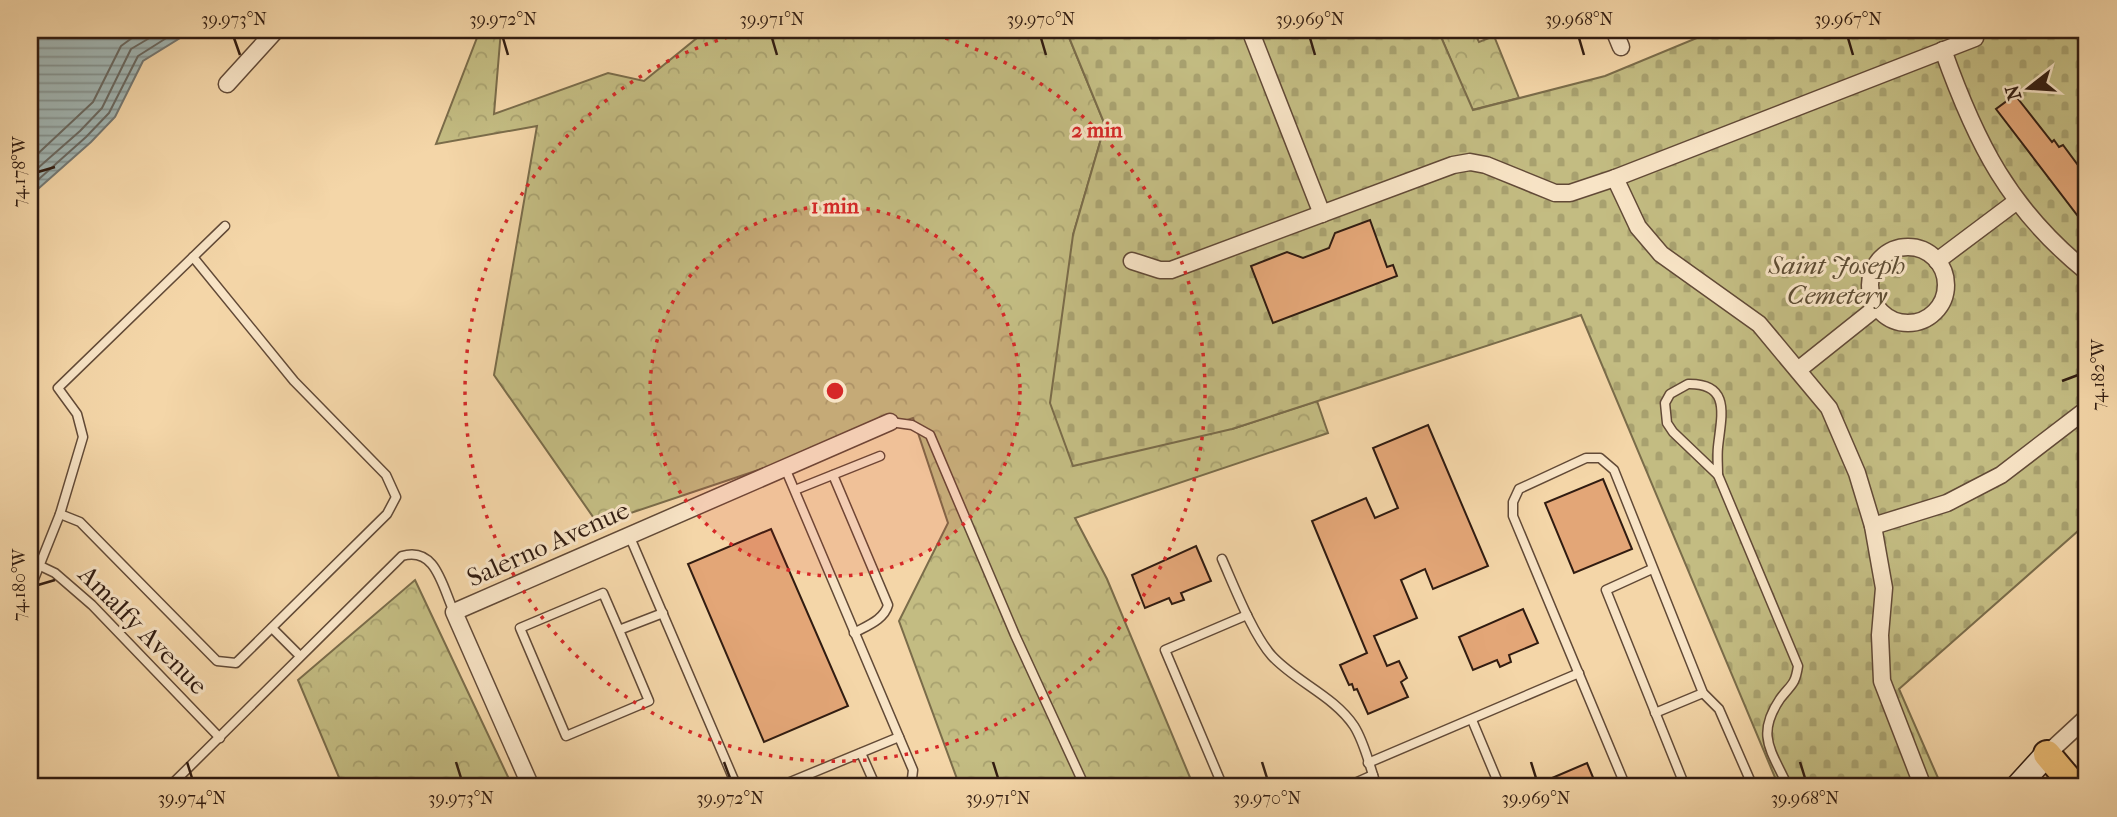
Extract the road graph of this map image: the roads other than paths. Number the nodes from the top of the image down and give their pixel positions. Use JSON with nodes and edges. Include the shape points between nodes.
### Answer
{"nodes":[{"id":1,"x":276,"y":30,"type":"edge"},
{"id":2,"x":1250,"y":30,"type":"edge"},
{"id":3,"x":1614,"y":30,"type":"edge"},
{"id":4,"x":1975,"y":38,"type":"dead end"},
{"id":5,"x":1621,"y":47,"type":"dead end"},
{"id":6,"x":1943,"y":50,"type":"junction"},
{"id":7,"x":228,"y":84,"type":"dead end"},
{"id":8,"x":1615,"y":178,"type":"junction"},
{"id":9,"x":2017,"y":201,"type":"junction"},
{"id":10,"x":1322,"y":214,"type":"junction"},
{"id":11,"x":225,"y":226,"type":"dead end"},
{"id":12,"x":192,"y":257,"type":"junction"},
{"id":13,"x":1132,"y":261,"type":"dead end"},
{"id":14,"x":1937,"y":261,"type":"junction"},
{"id":15,"x":2087,"y":272,"type":"edge"},
{"id":16,"x":1877,"y":307,"type":"junction"},
{"id":17,"x":1798,"y":370,"type":"junction"},
{"id":18,"x":2087,"y":408,"type":"edge"},
{"id":19,"x":890,"y":422,"type":"joint"},
{"id":20,"x":880,"y":456,"type":"dead end"},
{"id":21,"x":785,"y":468,"type":"junction"},
{"id":22,"x":833,"y":475,"type":"junction"},
{"id":23,"x":1718,"y":475,"type":"junction"},
{"id":24,"x":795,"y":490,"type":"junction"},
{"id":25,"x":60,"y":514,"type":"junction"},
{"id":26,"x":1873,"y":526,"type":"junction"},
{"id":27,"x":629,"y":535,"type":"junction"},
{"id":28,"x":1222,"y":559,"type":"dead end"},
{"id":29,"x":30,"y":561,"type":"edge"},
{"id":30,"x":41,"y":564,"type":"junction"},
{"id":31,"x":1652,"y":569,"type":"junction"},
{"id":32,"x":30,"y":589,"type":"edge"},
{"id":33,"x":454,"y":612,"type":"junction"},
{"id":34,"x":663,"y":613,"type":"junction"},
{"id":35,"x":1247,"y":615,"type":"junction"},
{"id":36,"x":272,"y":628,"type":"junction"},
{"id":37,"x":619,"y":630,"type":"junction"},
{"id":38,"x":854,"y":633,"type":"junction"},
{"id":39,"x":300,"y":656,"type":"junction"},
{"id":40,"x":1579,"y":673,"type":"junction"},
{"id":41,"x":1703,"y":693,"type":"junction"},
{"id":42,"x":1655,"y":713,"type":"junction"},
{"id":43,"x":2087,"y":717,"type":"edge"},
{"id":44,"x":1472,"y":720,"type":"junction"},
{"id":45,"x":899,"y":737,"type":"junction"},
{"id":46,"x":220,"y":738,"type":"junction"},
{"id":47,"x":860,"y":753,"type":"junction"},
{"id":48,"x":2047,"y":754,"type":"junction"},
{"id":49,"x":1368,"y":763,"type":"junction"},
{"id":50,"x":1373,"y":775,"type":"junction"},
{"id":51,"x":1682,"y":779,"type":"dead end"},
{"id":52,"x":169,"y":787,"type":"edge"},
{"id":53,"x":531,"y":787,"type":"edge"},
{"id":54,"x":737,"y":787,"type":"edge"},
{"id":55,"x":778,"y":787,"type":"edge"},
{"id":56,"x":876,"y":787,"type":"edge"},
{"id":57,"x":911,"y":787,"type":"edge"},
{"id":58,"x":1085,"y":787,"type":"edge"},
{"id":59,"x":1223,"y":787,"type":"edge"},
{"id":60,"x":1346,"y":787,"type":"edge"},
{"id":61,"x":1377,"y":787,"type":"edge"},
{"id":62,"x":1500,"y":787,"type":"edge"},
{"id":63,"x":1626,"y":787,"type":"edge"},
{"id":64,"x":1753,"y":787,"type":"edge"},
{"id":65,"x":1788,"y":787,"type":"edge"},
{"id":66,"x":1923,"y":787,"type":"edge"},
{"id":67,"x":2017,"y":787,"type":"edge"},
{"id":68,"x":2076,"y":787,"type":"edge"}],
"edges":[{"from":1,"to":7,"type":"street"},
{"from":2,"to":10,"type":"street"},
{"from":3,"to":5,"type":"street"},
{"from":4,"to":6,"type":"street"},
{"from":6,"to":8,"type":"street"},
{"from":6,"to":9,"type":"street","via":[[1972,126]]},
{"from":8,"to":10,"type":"street","via":[[1570,193],[1555,193],[1486,165],[1452,165]]},
{"from":8,"to":17,"type":"street","via":[[1638,227],[1661,254],[1759,324]]},
{"from":9,"to":14,"type":"street"},
{"from":9,"to":15,"type":"street","via":[[2055,246]]},
{"from":10,"to":13,"type":"street","via":[[1171,270]]},
{"from":11,"to":12,"type":"lane"},
{"from":12,"to":25,"type":"lane","via":[[58,388],[76,414],[83,437]]},
{"from":12,"to":36,"type":"lane","via":[[294,381],[386,475],[396,496],[387,514]]},
{"from":14,"to":16,"type":"street","via":[[1915,248],[1890,251],[1873,270],[1871,296]]},
{"from":14,"to":16,"type":"street","via":[[1946,284],[1939,307],[1931,315],[1908,323],[1886,316]]},
{"from":16,"to":17,"type":"street"},
{"from":17,"to":26,"type":"street","via":[[1829,408],[1857,473]]},
{"from":18,"to":26,"type":"street","via":[[2000,475],[1947,503]]},
{"from":19,"to":21,"type":"street","name":"Salerno Avenue"},
{"from":19,"to":58,"type":"lane","via":[[912,425],[930,435]]},
{"from":20,"to":22,"type":"lane"},
{"from":21,"to":24,"type":"lane"},
{"from":21,"to":27,"type":"street","name":"Salerno Avenue"},
{"from":22,"to":24,"type":"lane"},
{"from":22,"to":38,"type":"lane","via":[[888,605],[879,618]]},
{"from":23,"to":23,"type":"lane","via":[[1667,423],[1665,403],[1678,387],[1708,387],[1717,393],[1723,419]]},
{"from":23,"to":65,"type":"lane","via":[[1798,666],[1796,682],[1768,719],[1766,736]]},
{"from":24,"to":38,"type":"lane"},
{"from":25,"to":30,"type":"lane"},
{"from":25,"to":36,"type":"lane","via":[[80,522],[217,661],[236,663]]},
{"from":26,"to":66,"type":"street","via":[[1884,588],[1882,681]]},
{"from":27,"to":33,"type":"street","name":"Salerno Avenue"},
{"from":27,"to":34,"type":"lane"},
{"from":28,"to":35,"type":"lane"},
{"from":29,"to":30,"type":"lane","name":"Amalfy Avenue"},
{"from":30,"to":32,"type":"lane"},
{"from":30,"to":46,"type":"lane","name":"Amalfy Avenue","via":[[92,605]]},
{"from":31,"to":40,"type":"lane","via":[[1614,470],[1603,460],[1586,458],[1518,489],[1513,516]]},
{"from":31,"to":41,"type":"lane"},
{"from":31,"to":42,"type":"lane","via":[[1606,590]]},
{"from":33,"to":39,"type":"lane","name":"Salerno Avenue","via":[[432,563],[412,553],[394,562]]},
{"from":33,"to":53,"type":"street"},
{"from":34,"to":37,"type":"lane"},
{"from":34,"to":54,"type":"lane"},
{"from":35,"to":49,"type":"lane","via":[[1270,655],[1335,705],[1354,727]]},
{"from":35,"to":59,"type":"lane","via":[[1165,650]]},
{"from":36,"to":39,"type":"lane"},
{"from":37,"to":37,"type":"lane","via":[[603,593],[520,628],[566,736],[649,701]]},
{"from":38,"to":45,"type":"lane"},
{"from":39,"to":46,"type":"lane","name":"Salerno Avenue"},
{"from":40,"to":44,"type":"lane"},
{"from":40,"to":63,"type":"lane"},
{"from":41,"to":42,"type":"lane"},
{"from":41,"to":64,"type":"lane","via":[[1719,709]]},
{"from":42,"to":51,"type":"lane"},
{"from":43,"to":48,"type":"street"},
{"from":44,"to":49,"type":"lane"},
{"from":44,"to":62,"type":"lane"},
{"from":45,"to":47,"type":"lane"},
{"from":45,"to":57,"type":"lane","via":[[913,770]]},
{"from":46,"to":52,"type":"lane","name":"Salerno Avenue"},
{"from":47,"to":55,"type":"lane"},
{"from":47,"to":56,"type":"lane"},
{"from":48,"to":67,"type":"street"},
{"from":48,"to":68,"type":"main road"},
{"from":49,"to":50,"type":"lane"},
{"from":50,"to":60,"type":"lane"},
{"from":50,"to":61,"type":"lane"}]}
